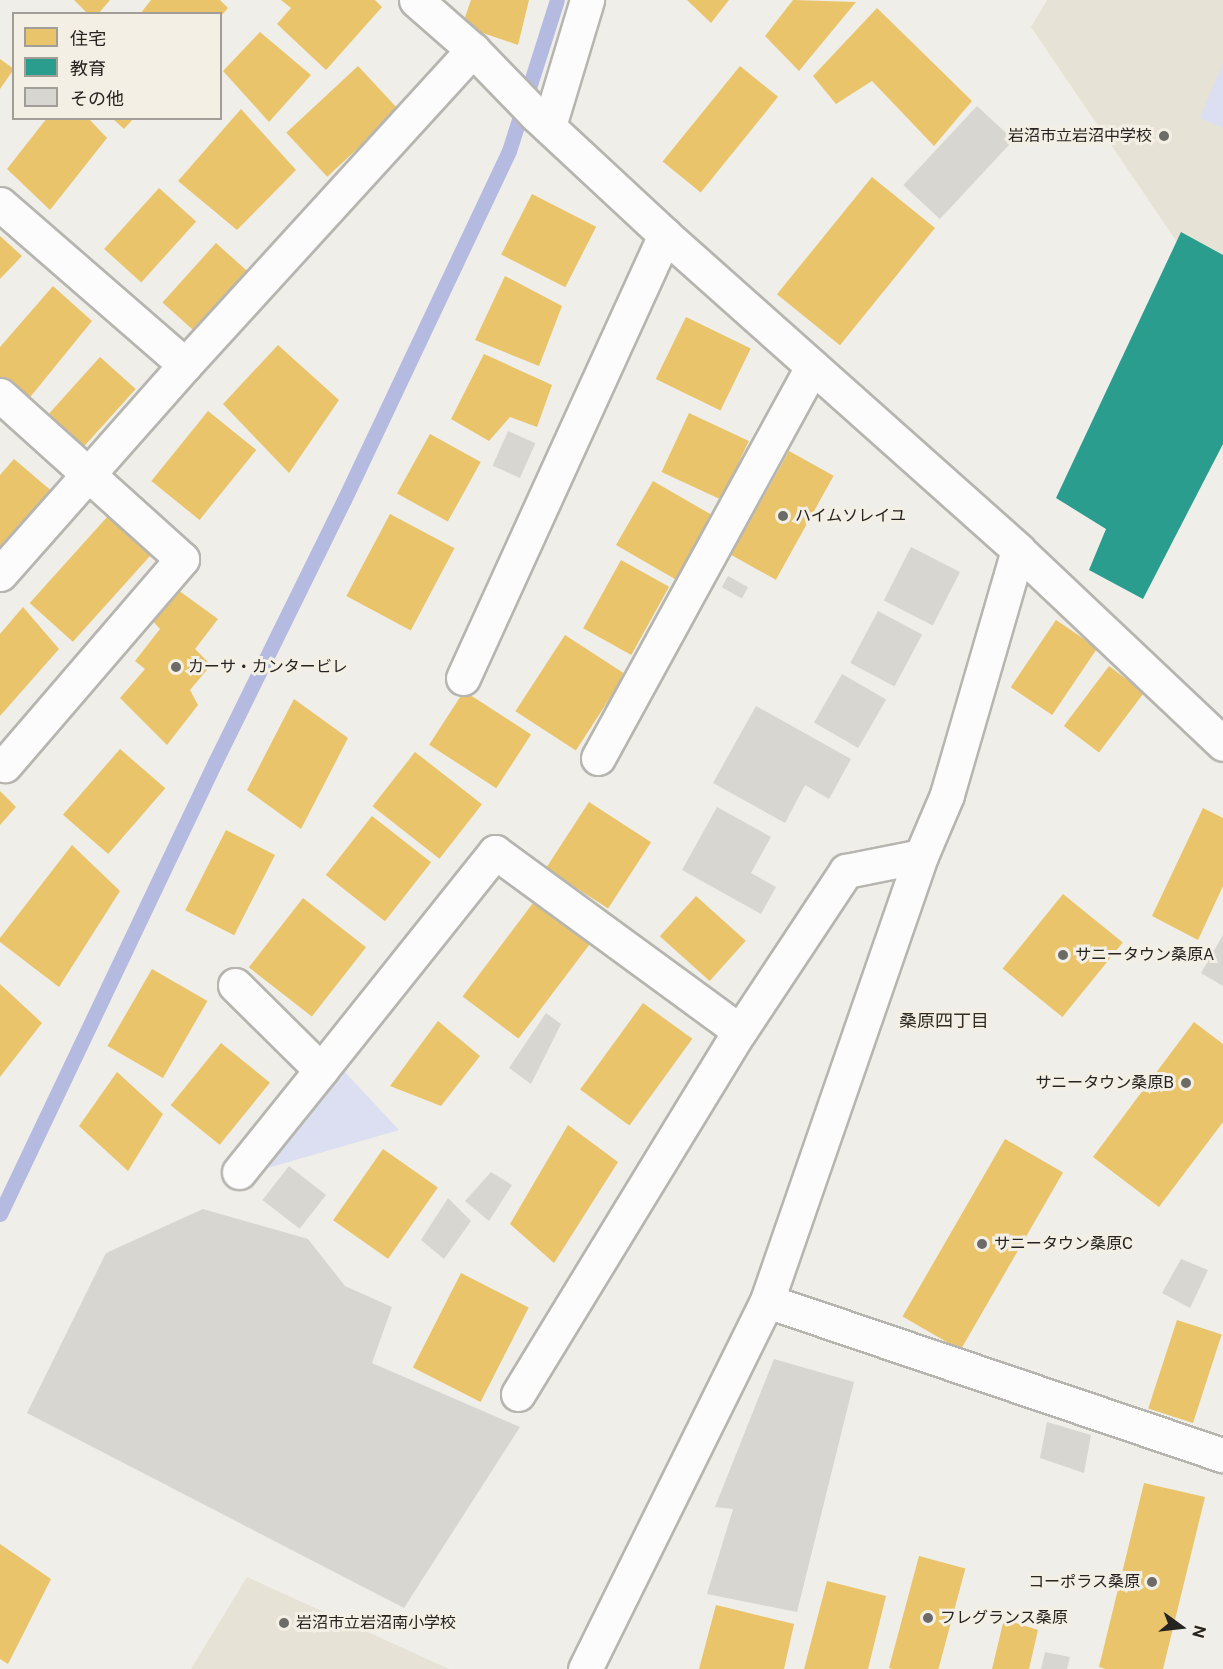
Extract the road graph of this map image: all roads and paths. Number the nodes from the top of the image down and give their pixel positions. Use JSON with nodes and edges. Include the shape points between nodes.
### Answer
{"nodes":[{"id":1,"x":587,"y":0,"type":"edge"},
{"id":2,"x":425,"y":3,"type":"edge"},
{"id":3,"x":473,"y":50,"type":"junction"},
{"id":4,"x":534,"y":112,"type":"junction"},
{"id":5,"x":0,"y":204,"type":"edge"},
{"id":6,"x":665,"y":235,"type":"junction"},
{"id":7,"x":185,"y":365,"type":"junction"},
{"id":8,"x":812,"y":367,"type":"junction"},
{"id":9,"x":0,"y":395,"type":"edge"},
{"id":10,"x":89,"y":474,"type":"junction"},
{"id":11,"x":1018,"y":550,"type":"junction"},
{"id":12,"x":0,"y":574,"type":"edge"},
{"id":13,"x":464,"y":678,"type":"dead end"},
{"id":14,"x":1223,"y":744,"type":"edge"},
{"id":15,"x":598,"y":758,"type":"dead end"},
{"id":16,"x":5,"y":765,"type":"dead end"},
{"id":17,"x":921,"y":856,"type":"junction"},
{"id":18,"x":235,"y":985,"type":"dead end"},
{"id":19,"x":740,"y":1031,"type":"junction"},
{"id":20,"x":321,"y":1070,"type":"junction"},
{"id":21,"x":239,"y":1172,"type":"dead end"},
{"id":22,"x":767,"y":1301,"type":"junction"},
{"id":23,"x":518,"y":1394,"type":"dead end"},
{"id":24,"x":1223,"y":1455,"type":"edge"},
{"id":25,"x":585,"y":1669,"type":"edge"}],
"edges":[{"from":1,"to":4,"type":"street"},
{"from":2,"to":3,"type":"street"},
{"from":3,"to":4,"type":"street"},
{"from":3,"to":7,"type":"street"},
{"from":4,"to":6,"type":"street"},
{"from":5,"to":7,"type":"street"},
{"from":6,"to":8,"type":"street"},
{"from":6,"to":13,"type":"street"},
{"from":7,"to":10,"type":"street"},
{"from":8,"to":11,"type":"street"},
{"from":8,"to":15,"type":"street"},
{"from":9,"to":10,"type":"street"},
{"from":10,"to":12,"type":"street"},
{"from":10,"to":16,"type":"street","via":[[182,559]]},
{"from":11,"to":14,"type":"street"},
{"from":11,"to":17,"type":"street","via":[[947,795]]},
{"from":17,"to":19,"type":"street","via":[[846,872]]},
{"from":17,"to":22,"type":"street"},
{"from":18,"to":20,"type":"street"},
{"from":19,"to":20,"type":"street","via":[[495,852]]},
{"from":19,"to":23,"type":"street"},
{"from":20,"to":21,"type":"street"},
{"from":22,"to":24,"type":"street"},
{"from":22,"to":25,"type":"street"}]}
